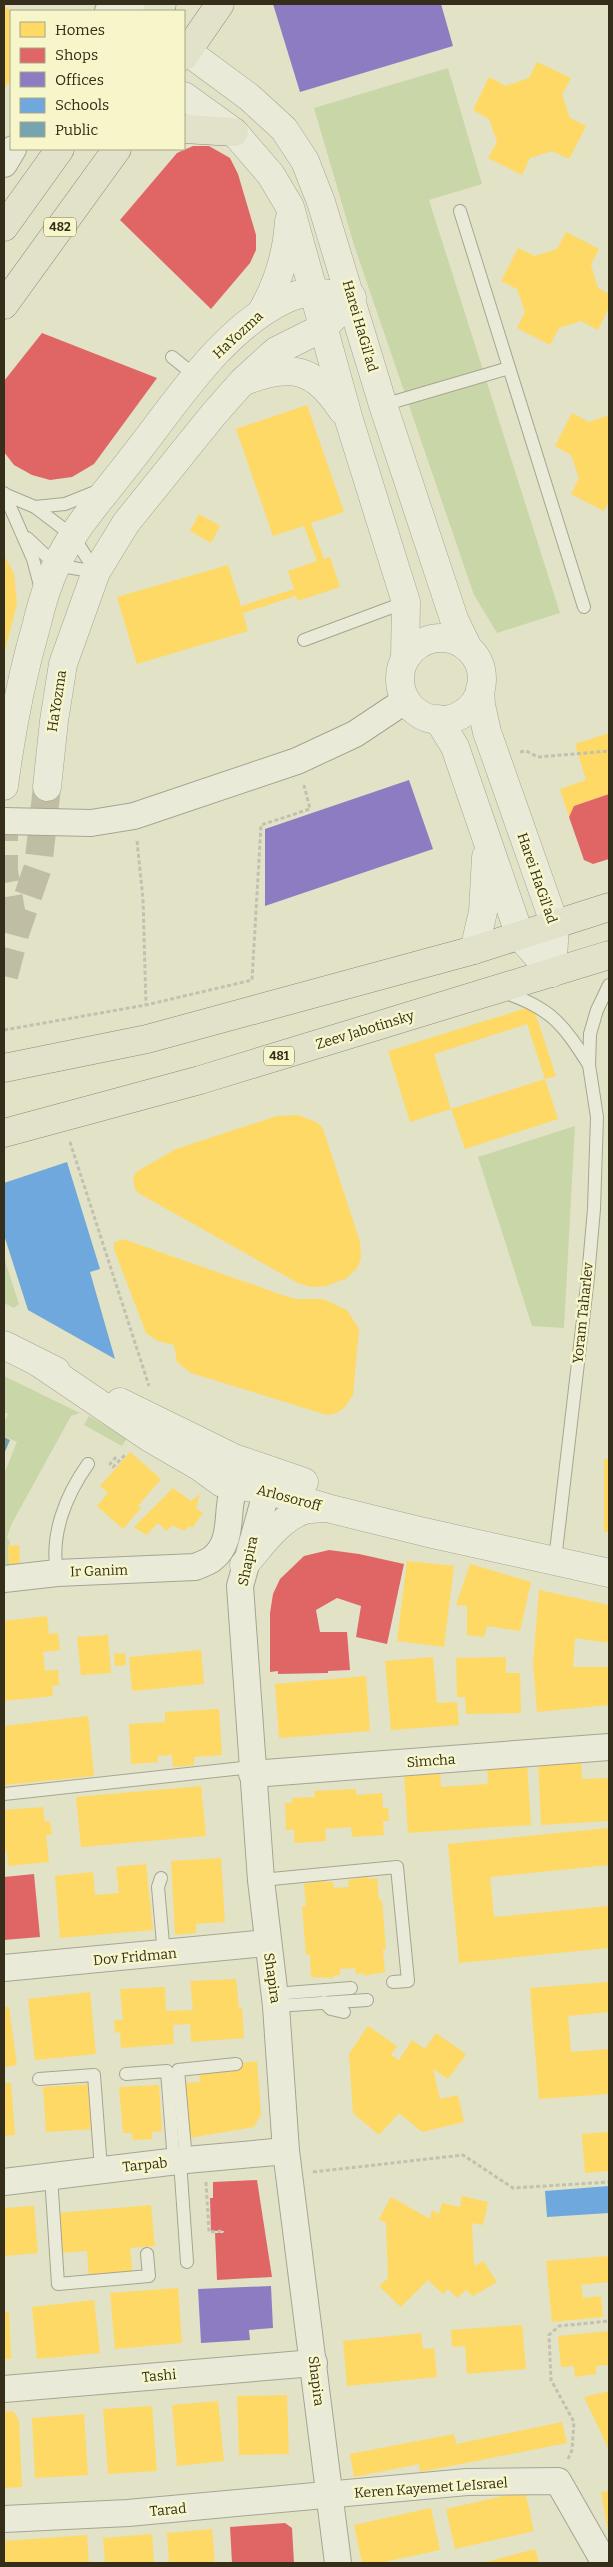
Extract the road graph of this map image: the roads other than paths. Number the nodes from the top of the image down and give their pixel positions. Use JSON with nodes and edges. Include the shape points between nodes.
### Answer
{"nodes":[{"id":1,"x":220,"y":4,"type":"edge"},
{"id":2,"x":185,"y":52,"type":"edge"},
{"id":3,"x":185,"y":97,"type":"edge"},
{"id":4,"x":185,"y":129,"type":"edge"},
{"id":5,"x":234,"y":132,"type":"junction"},
{"id":6,"x":12,"y":150,"type":"edge"},
{"id":7,"x":59,"y":150,"type":"edge"},
{"id":8,"x":118,"y":151,"type":"edge"},
{"id":9,"x":4,"y":164,"type":"edge"},
{"id":10,"x":290,"y":207,"type":"junction"},
{"id":11,"x":460,"y":211,"type":"dead end"},
{"id":12,"x":4,"y":227,"type":"edge"},
{"id":13,"x":314,"y":291,"type":"junction"},
{"id":14,"x":352,"y":297,"type":"junction"},
{"id":15,"x":4,"y":305,"type":"edge"},
{"id":16,"x":262,"y":311,"type":"junction"},
{"id":17,"x":324,"y":328,"type":"junction"},
{"id":18,"x":172,"y":357,"type":"dead end"},
{"id":19,"x":509,"y":368,"type":"junction"},
{"id":20,"x":197,"y":377,"type":"junction"},
{"id":21,"x":244,"y":381,"type":"junction"},
{"id":22,"x":383,"y":405,"type":"junction"},
{"id":23,"x":349,"y":420,"type":"junction"},
{"id":24,"x":112,"y":485,"type":"junction"},
{"id":25,"x":4,"y":494,"type":"edge"},
{"id":26,"x":35,"y":507,"type":"junction"},
{"id":27,"x":24,"y":535,"type":"junction"},
{"id":28,"x":73,"y":536,"type":"junction"},
{"id":29,"x":56,"y":565,"type":"junction"},
{"id":30,"x":96,"y":572,"type":"junction"},
{"id":31,"x":43,"y":601,"type":"junction"},
{"id":32,"x":406,"y":602,"type":"junction"},
{"id":33,"x":584,"y":607,"type":"dead end"},
{"id":34,"x":304,"y":640,"type":"dead end"},
{"id":35,"x":468,"y":648,"type":"junction"},
{"id":36,"x":405,"y":658,"type":"junction"},
{"id":37,"x":480,"y":689,"type":"junction"},
{"id":38,"x":406,"y":700,"type":"junction"},
{"id":39,"x":438,"y":719,"type":"junction"},
{"id":40,"x":4,"y":786,"type":"edge"},
{"id":41,"x":47,"y":787,"type":"tunnel mouth"},
{"id":42,"x":4,"y":821,"type":"edge"},
{"id":43,"x":484,"y":830,"type":"junction"},
{"id":44,"x":609,"y":907,"type":"edge"},
{"id":45,"x":555,"y":925,"type":"junction"},
{"id":46,"x":520,"y":936,"type":"junction"},
{"id":47,"x":474,"y":950,"type":"junction"},
{"id":48,"x":609,"y":955,"type":"edge"},
{"id":49,"x":552,"y":972,"type":"junction"},
{"id":50,"x":609,"y":985,"type":"edge"},
{"id":51,"x":496,"y":990,"type":"junction"},
{"id":52,"x":589,"y":1065,"type":"junction"},
{"id":53,"x":4,"y":1068,"type":"edge"},
{"id":54,"x":4,"y":1133,"type":"edge"},
{"id":55,"x":4,"y":1345,"type":"edge"},
{"id":56,"x":38,"y":1363,"type":"junction"},
{"id":57,"x":88,"y":1464,"type":"dead end"},
{"id":58,"x":254,"y":1466,"type":"junction"},
{"id":59,"x":235,"y":1486,"type":"junction"},
{"id":60,"x":267,"y":1490,"type":"junction"},
{"id":61,"x":327,"y":1508,"type":"junction"},
{"id":62,"x":547,"y":1558,"type":"junction"},
{"id":63,"x":195,"y":1567,"type":"junction"},
{"id":64,"x":57,"y":1573,"type":"junction"},
{"id":65,"x":609,"y":1573,"type":"edge"},
{"id":66,"x":242,"y":1575,"type":"junction"},
{"id":67,"x":4,"y":1579,"type":"edge"},
{"id":68,"x":609,"y":1747,"type":"edge"},
{"id":69,"x":252,"y":1771,"type":"junction"},
{"id":70,"x":4,"y":1794,"type":"edge"},
{"id":71,"x":161,"y":1878,"type":"dead end"},
{"id":72,"x":260,"y":1880,"type":"junction"},
{"id":73,"x":267,"y":1943,"type":"junction"},
{"id":74,"x":164,"y":1955,"type":"junction"},
{"id":75,"x":4,"y":1968,"type":"edge"},
{"id":76,"x":393,"y":1982,"type":"dead end"},
{"id":77,"x":351,"y":1988,"type":"dead end"},
{"id":78,"x":275,"y":2000,"type":"junction"},
{"id":79,"x":367,"y":2000,"type":"dead end"},
{"id":80,"x":324,"y":2002,"type":"junction"},
{"id":81,"x":344,"y":2012,"type":"dead end"},
{"id":82,"x":236,"y":2064,"type":"dead end"},
{"id":83,"x":126,"y":2074,"type":"dead end"},
{"id":84,"x":38,"y":2079,"type":"dead end"},
{"id":85,"x":180,"y":2161,"type":"junction"},
{"id":86,"x":288,"y":2163,"type":"junction"},
{"id":87,"x":101,"y":2169,"type":"junction"},
{"id":88,"x":51,"y":2176,"type":"junction"},
{"id":89,"x":4,"y":2182,"type":"edge"},
{"id":90,"x":147,"y":2254,"type":"dead end"},
{"id":91,"x":187,"y":2262,"type":"dead end"},
{"id":92,"x":314,"y":2363,"type":"junction"},
{"id":93,"x":4,"y":2389,"type":"edge"},
{"id":94,"x":331,"y":2495,"type":"junction"},
{"id":95,"x":4,"y":2519,"type":"edge"},
{"id":96,"x":338,"y":2563,"type":"edge"},
{"id":97,"x":602,"y":2563,"type":"edge"}],
"edges":[{"from":1,"to":2,"type":"main road"},
{"from":2,"to":14,"type":"street","name":"Harei HaGil'ad","via":[[249,97],[284,129],[305,161]]},
{"from":3,"to":5,"type":"street"},
{"from":4,"to":5,"type":"main road"},
{"from":5,"to":10,"type":"street","via":[[271,175]]},
{"from":6,"to":9,"type":"street"},
{"from":7,"to":12,"type":"main road"},
{"from":8,"to":15,"type":"main road","number":"482"},
{"from":10,"to":13,"type":"street"},
{"from":10,"to":16,"type":"street","via":[[288,244],[274,289]]},
{"from":11,"to":19,"type":"lane"},
{"from":13,"to":14,"type":"street","name":"HaYozma"},
{"from":13,"to":16,"type":"street","name":"HaYozma","via":[[288,298]]},
{"from":13,"to":17,"type":"street"},
{"from":14,"to":17,"type":"street","name":"HaYozma"},
{"from":14,"to":22,"type":"street","name":"Harei HaGil'ad"},
{"from":16,"to":20,"type":"street","name":"HaYozma","via":[[228,340]]},
{"from":17,"to":21,"type":"street","name":"HaYozma","via":[[276,351]]},
{"from":17,"to":23,"type":"street"},
{"from":18,"to":20,"type":"lane"},
{"from":19,"to":22,"type":"lane"},
{"from":19,"to":33,"type":"lane"},
{"from":20,"to":24,"type":"street","name":"HaYozma"},
{"from":21,"to":23,"type":"street","via":[[275,372],[310,376],[322,383]]},
{"from":21,"to":30,"type":"street","name":"HaYozma","via":[[126,523]]},
{"from":22,"to":35,"type":"street","name":"Harei HaGil'ad","via":[[454,619]]},
{"from":23,"to":32,"type":"street"},
{"from":24,"to":26,"type":"lane","via":[[65,504]]},
{"from":24,"to":28,"type":"street","name":"HaYozma"},
{"from":25,"to":26,"type":"lane"},
{"from":25,"to":27,"type":"lane"},
{"from":26,"to":28,"type":"lane"},
{"from":27,"to":29,"type":"lane"},
{"from":27,"to":31,"type":"lane","via":[[40,579]]},
{"from":28,"to":29,"type":"street","name":"HaYozma"},
{"from":28,"to":30,"type":"lane"},
{"from":29,"to":30,"type":"lane"},
{"from":29,"to":31,"type":"street","name":"HaYozma"},
{"from":30,"to":41,"type":"street","name":"HaYozma","via":[[63,664]]},
{"from":31,"to":40,"type":"street","name":"HaYozma","via":[[15,714]]},
{"from":32,"to":34,"type":"lane"},
{"from":32,"to":36,"type":"street"},
{"from":35,"to":36,"type":"street","via":[[446,638],[434,638],[418,645]]},
{"from":35,"to":37,"type":"street","via":[[480,667]]},
{"from":36,"to":38,"type":"street","via":[[400,679]]},
{"from":37,"to":39,"type":"street","via":[[469,708],[450,719]]},
{"from":37,"to":45,"type":"street","name":"Harei HaGil'ad","via":[[483,718],[496,759]]},
{"from":38,"to":39,"type":"street","via":[[414,710]]},
{"from":38,"to":42,"type":"street","via":[[355,734],[297,761],[134,816],[92,823]]},
{"from":39,"to":43,"type":"street","via":[[455,747]]},
{"from":43,"to":46,"type":"street"},
{"from":43,"to":47,"type":"street","via":[[485,895]]},
{"from":44,"to":45,"type":"main road"},
{"from":45,"to":46,"type":"main road"},
{"from":45,"to":49,"type":"street","name":"Harei HaGil'ad"},
{"from":46,"to":47,"type":"main road"},
{"from":46,"to":49,"type":"street"},
{"from":47,"to":53,"type":"main road","via":[[148,1039]]},
{"from":48,"to":49,"type":"main road","name":"Zeev Jabotinsky","number":"481"},
{"from":49,"to":51,"type":"main road","name":"Zeev Jabotinsky","number":"481"},
{"from":50,"to":52,"type":"lane","name":"Yoram Taharlev","via":[[590,1034]]},
{"from":51,"to":52,"type":"lane","name":"Yoram Taharlev","via":[[546,1011],[572,1039]]},
{"from":51,"to":54,"type":"main road","name":"Zeev Jabotinsky","number":"481","via":[[200,1080]]},
{"from":52,"to":62,"type":"lane","name":"Yoram Taharlev","via":[[597,1117],[594,1209],[588,1277]]},
{"from":55,"to":56,"type":"street","name":"Arlosoroff"},
{"from":56,"to":58,"type":"street","name":"Arlosoroff"},
{"from":56,"to":59,"type":"street","name":"Arlosoroff","via":[[222,1483]]},
{"from":57,"to":64,"type":"lane","via":[[73,1485],[56,1534],[54,1558]]},
{"from":58,"to":59,"type":"street"},
{"from":58,"to":60,"type":"street"},
{"from":58,"to":62,"type":"street","name":"Arlosoroff","via":[[446,1521]]},
{"from":59,"to":60,"type":"street","name":"Arlosoroff"},
{"from":59,"to":63,"type":"street","name":"Ir Ganim","via":[[230,1529],[213,1559]]},
{"from":60,"to":61,"type":"street","name":"Arlosoroff"},
{"from":60,"to":66,"type":"street","name":"Shapira"},
{"from":61,"to":62,"type":"street","name":"Arlosoroff"},
{"from":61,"to":66,"type":"street","via":[[304,1510],[292,1516],[272,1534]]},
{"from":62,"to":65,"type":"street","name":"Arlosoroff"},
{"from":63,"to":64,"type":"street","name":"Ir Ganim"},
{"from":63,"to":66,"type":"street","name":"Ir Ganim","via":[[220,1566]]},
{"from":64,"to":67,"type":"street","name":"Ir Ganim"},
{"from":66,"to":69,"type":"street","name":"Shapira"},
{"from":68,"to":69,"type":"street","name":"Simcha"},
{"from":69,"to":70,"type":"lane"},
{"from":69,"to":72,"type":"street","name":"Shapira"},
{"from":71,"to":74,"type":"lane","via":[[158,1887]]},
{"from":72,"to":73,"type":"street","name":"Shapira"},
{"from":72,"to":76,"type":"lane","via":[[398,1867],[408,1981]]},
{"from":73,"to":74,"type":"street","name":"Dov Fridman"},
{"from":73,"to":78,"type":"street","name":"Shapira"},
{"from":74,"to":75,"type":"street","name":"Dov Fridman"},
{"from":77,"to":78,"type":"lane"},
{"from":78,"to":80,"type":"lane"},
{"from":78,"to":86,"type":"street","name":"Shapira"},
{"from":79,"to":80,"type":"lane"},
{"from":80,"to":81,"type":"lane","via":[[331,2009]]},
{"from":82,"to":85,"type":"lane","via":[[178,2070]]},
{"from":83,"to":85,"type":"lane","via":[[167,2071]]},
{"from":84,"to":87,"type":"lane","via":[[94,2075]]},
{"from":85,"to":86,"type":"street","name":"Tarpab"},
{"from":85,"to":87,"type":"street","name":"Tarpab"},
{"from":85,"to":91,"type":"lane"},
{"from":86,"to":92,"type":"street","name":"Shapira"},
{"from":87,"to":88,"type":"street","name":"Tarpab"},
{"from":88,"to":89,"type":"street","name":"Tarpab"},
{"from":88,"to":90,"type":"lane","via":[[58,2284],[149,2276]]},
{"from":92,"to":93,"type":"street","name":"Tashi"},
{"from":92,"to":94,"type":"street","name":"Shapira"},
{"from":94,"to":95,"type":"street","name":"Tarad","via":[[128,2513]]},
{"from":94,"to":96,"type":"street","name":"Shapira"},
{"from":94,"to":97,"type":"street","name":"Keren Kayemet LeIsrael","via":[[467,2482],[558,2481]]}]}
